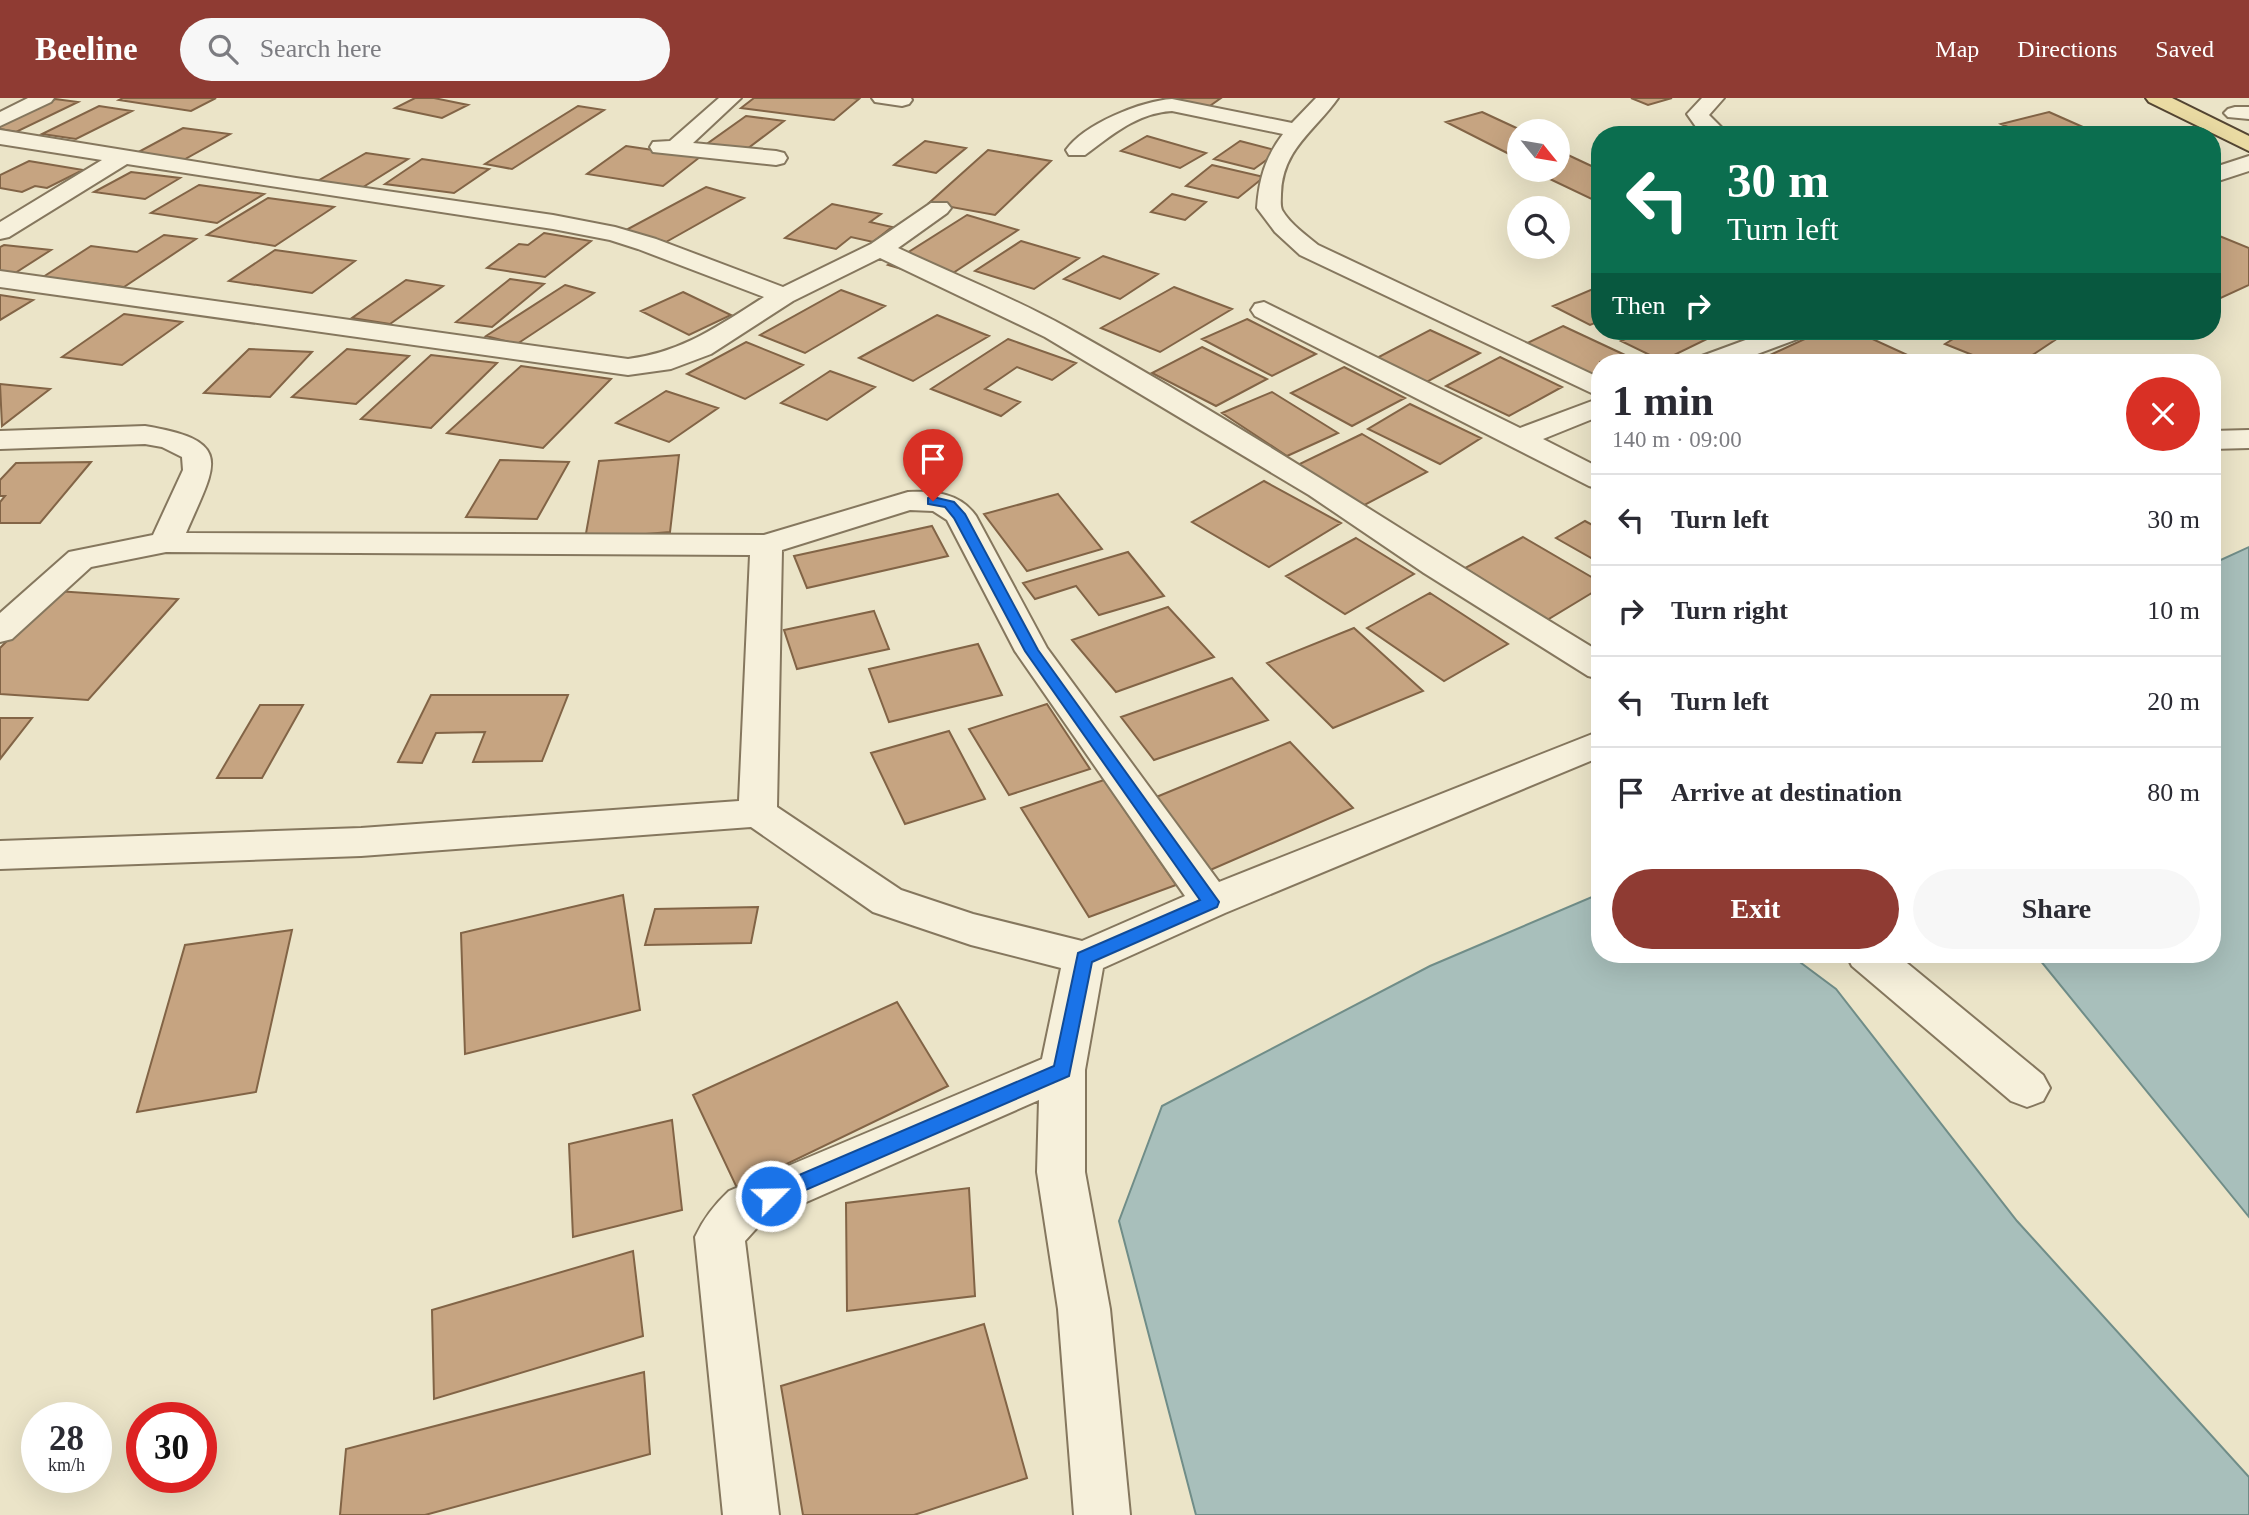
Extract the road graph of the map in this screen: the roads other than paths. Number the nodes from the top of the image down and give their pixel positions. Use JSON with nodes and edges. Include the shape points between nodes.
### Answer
{"nodes":[{"id":1,"x":44,"y":98,"type":"edge"},
{"id":2,"x":730,"y":98,"type":"edge"},
{"id":3,"x":1328,"y":98,"type":"edge"},
{"id":4,"x":1714,"y":98,"type":"edge"},
{"id":5,"x":2156,"y":98,"type":"edge"},
{"id":6,"x":2202,"y":98,"type":"edge"},
{"id":7,"x":2244,"y":116,"type":"edge"},
{"id":8,"x":0,"y":120,"type":"edge"},
{"id":9,"x":1706,"y":126,"type":"edge"},
{"id":10,"x":2213,"y":126,"type":"edge"},
{"id":11,"x":2221,"y":130,"type":"edge"},
{"id":12,"x":1299,"y":131,"type":"junction"},
{"id":13,"x":0,"y":137,"type":"edge"},
{"id":14,"x":2249,"y":144,"type":"edge"},
{"id":15,"x":1077,"y":150,"type":"dead end"},
{"id":16,"x":122,"y":158,"type":"junction"},
{"id":17,"x":776,"y":158,"type":"dead end"},
{"id":18,"x":2249,"y":163,"type":"edge"},
{"id":19,"x":2221,"y":173,"type":"edge"},
{"id":20,"x":939,"y":208,"type":"dead end"},
{"id":21,"x":0,"y":232,"type":"edge"},
{"id":22,"x":880,"y":249,"type":"junction"},
{"id":23,"x":0,"y":279,"type":"edge"},
{"id":24,"x":784,"y":296,"type":"junction"},
{"id":25,"x":1264,"y":310,"type":"dead end"},
{"id":26,"x":1774,"y":340,"type":"edge"},
{"id":27,"x":1744,"y":354,"type":"edge"},
{"id":28,"x":1591,"y":385,"type":"edge"},
{"id":29,"x":1591,"y":410,"type":"edge"},
{"id":30,"x":1518,"y":439,"type":"junction"},
{"id":31,"x":2249,"y":439,"type":"edge"},
{"id":32,"x":0,"y":440,"type":"edge"},
{"id":33,"x":2221,"y":440,"type":"edge"},
{"id":34,"x":1591,"y":476,"type":"edge"},
{"id":35,"x":166,"y":542,"type":"junction"},
{"id":36,"x":766,"y":545,"type":"junction"},
{"id":37,"x":2,"y":627,"type":"edge"},
{"id":38,"x":1591,"y":662,"type":"edge"},
{"id":39,"x":1591,"y":747,"type":"edge"},
{"id":40,"x":758,"y":813,"type":"junction"},
{"id":41,"x":0,"y":855,"type":"edge"},
{"id":42,"x":1211,"y":902,"type":"junction"},
{"id":43,"x":1084,"y":958,"type":"junction"},
{"id":44,"x":1878,"y":963,"type":"edge"},
{"id":45,"x":1062,"y":1070,"type":"junction"},
{"id":46,"x":2027,"y":1088,"type":"dead end"},
{"id":47,"x":751,"y":1515,"type":"edge"},
{"id":48,"x":1102,"y":1515,"type":"edge"}],
"edges":[{"from":1,"to":8,"type":"street"},
{"from":2,"to":17,"type":"street","via":[[668,148]]},
{"from":3,"to":12,"type":"street"},
{"from":4,"to":9,"type":"street","via":[[1698,114]]},
{"from":5,"to":10,"type":"main road"},
{"from":6,"to":7,"type":"main road"},
{"from":11,"to":14,"type":"main road"},
{"from":12,"to":15,"type":"street","via":[[1153,104],[1139,108]]},
{"from":12,"to":28,"type":"street","via":[[1272,174],[1269,208],[1283,228],[1309,250]]},
{"from":13,"to":16,"type":"street"},
{"from":16,"to":21,"type":"street"},
{"from":16,"to":24,"type":"street","via":[[615,234]]},
{"from":18,"to":19,"type":"street"},
{"from":20,"to":22,"type":"street"},
{"from":22,"to":24,"type":"street"},
{"from":22,"to":38,"type":"street","via":[[1054,331],[1320,489]]},
{"from":23,"to":24,"type":"street","via":[[628,368],[662,363],[701,348]]},
{"from":25,"to":30,"type":"street"},
{"from":26,"to":27,"type":"street"},
{"from":29,"to":30,"type":"street"},
{"from":30,"to":34,"type":"street"},
{"from":31,"to":33,"type":"street"},
{"from":32,"to":35,"type":"street","via":[[145,435],[170,439],[196,453],[198,470]]},
{"from":35,"to":36,"type":"street"},
{"from":35,"to":37,"type":"street","via":[[80,559]]},
{"from":36,"to":40,"type":"street"},
{"from":36,"to":42,"type":"street","via":[[908,501],[949,505],[960,516],[1032,651]]},
{"from":39,"to":42,"type":"street"},
{"from":40,"to":41,"type":"street","via":[[360,842]]},
{"from":40,"to":43,"type":"street","via":[[887,901],[971,929]]},
{"from":42,"to":43,"type":"street"},
{"from":43,"to":45,"type":"street"},
{"from":44,"to":46,"type":"street"},
{"from":45,"to":47,"type":"street","via":[[747,1206],[732,1219],[720,1237]]},
{"from":45,"to":48,"type":"street","via":[[1061,1172],[1084,1309]]}]}
